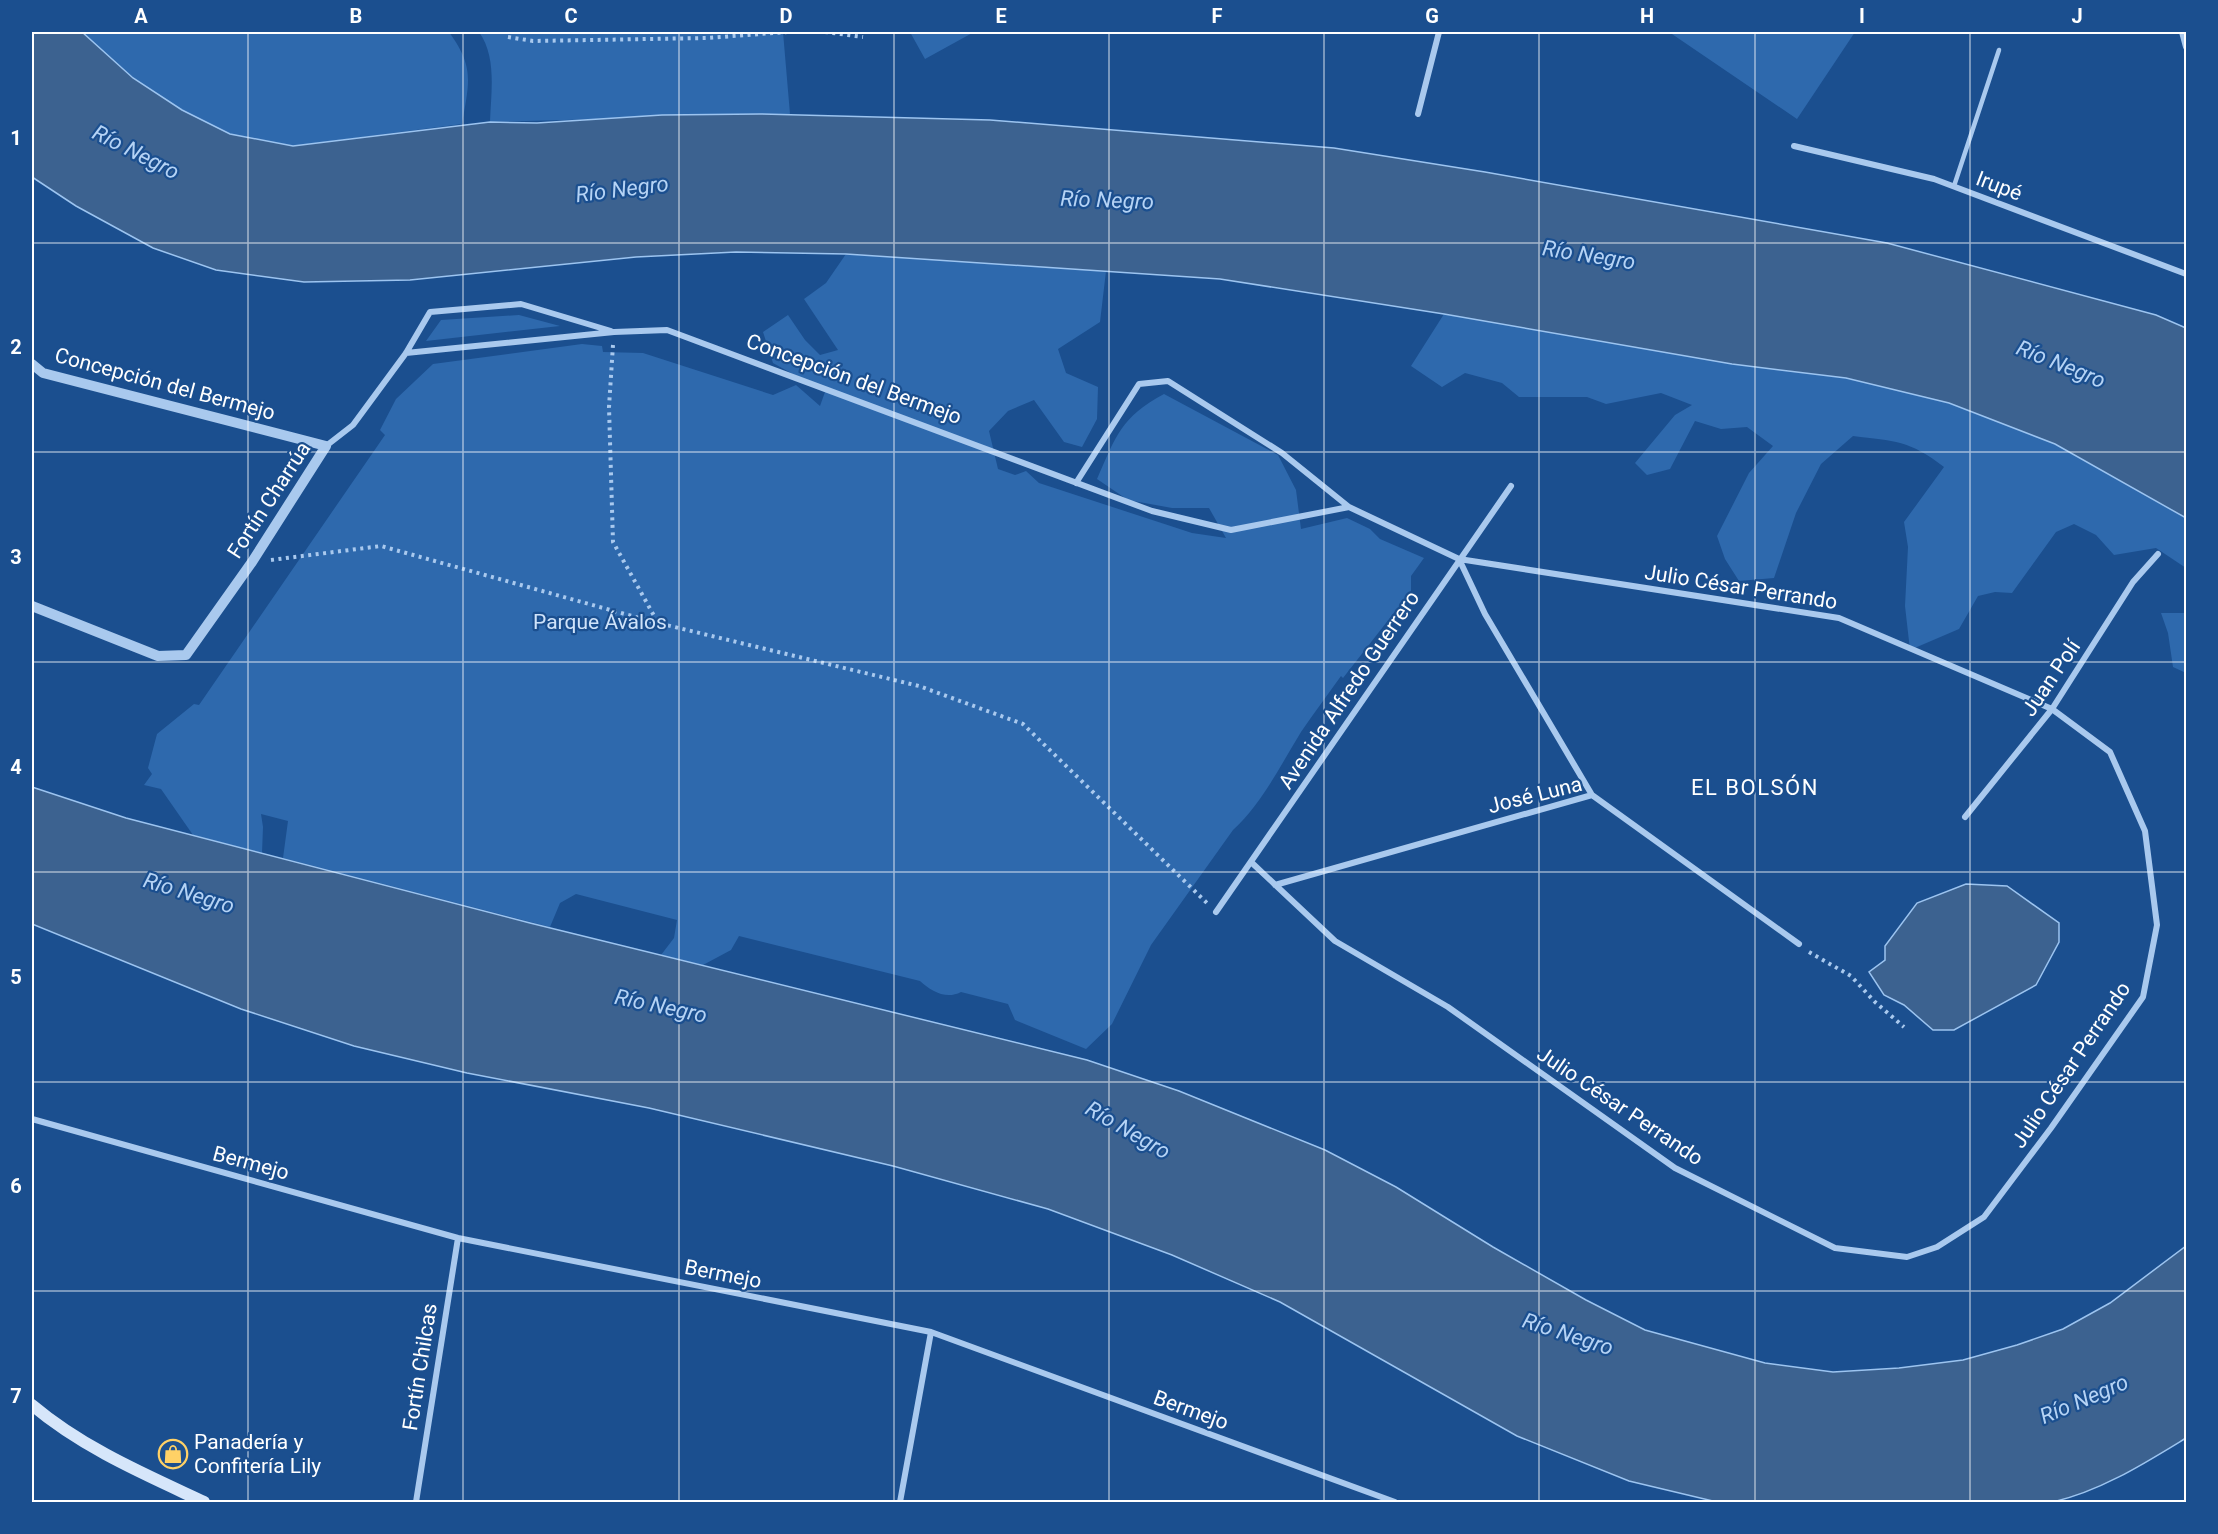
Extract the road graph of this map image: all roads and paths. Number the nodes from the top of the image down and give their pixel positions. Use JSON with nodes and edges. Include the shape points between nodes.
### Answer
{"nodes":[{"id":1,"x":787,"y":32,"type":"edge"},
{"id":2,"x":825,"y":32,"type":"edge"},
{"id":3,"x":1439,"y":32,"type":"edge"},
{"id":4,"x":2182,"y":32,"type":"edge"},
{"id":5,"x":508,"y":37,"type":"dead end"},
{"id":6,"x":862,"y":37,"type":"dead end"},
{"id":7,"x":2187,"y":47,"type":"edge"},
{"id":8,"x":1999,"y":50,"type":"dead end"},
{"id":9,"x":1418,"y":114,"type":"dead end"},
{"id":10,"x":1794,"y":146,"type":"dead end"},
{"id":11,"x":1954,"y":186,"type":"junction"},
{"id":12,"x":2187,"y":274,"type":"edge"},
{"id":13,"x":430,"y":312,"type":"joint"},
{"id":14,"x":614,"y":332,"type":"junction"},
{"id":15,"x":406,"y":353,"type":"junction"},
{"id":16,"x":32,"y":364,"type":"edge"},
{"id":17,"x":326,"y":446,"type":"junction"},
{"id":18,"x":1076,"y":483,"type":"junction"},
{"id":19,"x":1510,"y":486,"type":"dead end"},
{"id":20,"x":1348,"y":507,"type":"junction"},
{"id":21,"x":2158,"y":554,"type":"dead end"},
{"id":22,"x":1459,"y":559,"type":"junction"},
{"id":23,"x":252,"y":562,"type":"junction"},
{"id":24,"x":32,"y":606,"type":"edge"},
{"id":25,"x":658,"y":623,"type":"junction"},
{"id":26,"x":2052,"y":709,"type":"junction"},
{"id":27,"x":1592,"y":795,"type":"junction"},
{"id":28,"x":1965,"y":817,"type":"dead end"},
{"id":29,"x":1251,"y":862,"type":"junction"},
{"id":30,"x":1275,"y":885,"type":"junction"},
{"id":31,"x":1216,"y":912,"type":"joint"},
{"id":32,"x":1799,"y":944,"type":"joint"},
{"id":33,"x":1904,"y":1027,"type":"dead end"},
{"id":34,"x":32,"y":1119,"type":"edge"},
{"id":35,"x":458,"y":1238,"type":"junction"},
{"id":36,"x":931,"y":1332,"type":"junction"},
{"id":37,"x":32,"y":1405,"type":"edge"},
{"id":38,"x":204,"y":1503,"type":"edge"},
{"id":39,"x":416,"y":1503,"type":"edge"},
{"id":40,"x":900,"y":1503,"type":"edge"},
{"id":41,"x":1395,"y":1503,"type":"edge"}],
"edges":[{"from":1,"to":5,"type":"path","via":[[707,38],[533,41]]},
{"from":2,"to":6,"type":"path"},
{"from":3,"to":9,"type":"street"},
{"from":4,"to":7,"type":"street"},
{"from":8,"to":11,"type":"lane"},
{"from":10,"to":11,"type":"street","name":"Irupé"},
{"from":11,"to":12,"type":"street","name":"Irupé"},
{"from":13,"to":14,"type":"street","name":"Concepción del Bermejo","via":[[521,304]]},
{"from":13,"to":15,"type":"street","name":"Fortín Charrúa"},
{"from":14,"to":15,"type":"street","name":"Concepción del Bermejo"},
{"from":14,"to":18,"type":"street","name":"Concepción del Bermejo","via":[[667,330]]},
{"from":14,"to":25,"type":"path","via":[[609,407],[613,542]]},
{"from":15,"to":17,"type":"street","name":"Fortín Charrúa","via":[[353,425]]},
{"from":16,"to":17,"type":"street","name":"Concepción del Bermejo","via":[[43,373]]},
{"from":17,"to":23,"type":"street","name":"Fortín Charrúa"},
{"from":18,"to":20,"type":"street","name":"Concepción del Bermejo","via":[[1152,511],[1231,530]]},
{"from":18,"to":20,"type":"street","via":[[1139,384],[1168,381],[1282,453]]},
{"from":19,"to":22,"type":"street","name":"Avenida Alfredo Guerrero"},
{"from":20,"to":22,"type":"street"},
{"from":21,"to":26,"type":"street","name":"Juan Polí","via":[[2133,582]]},
{"from":22,"to":26,"type":"street","name":"Julio César Perrando","via":[[1839,618]]},
{"from":22,"to":27,"type":"street","via":[[1485,614]]},
{"from":22,"to":29,"type":"street","name":"Avenida Alfredo Guerrero"},
{"from":23,"to":24,"type":"street","name":"Fortín Charrúa","via":[[186,655],[158,656]]},
{"from":23,"to":25,"type":"path","via":[[381,546]]},
{"from":25,"to":31,"type":"path","via":[[919,686],[1023,724]]},
{"from":26,"to":28,"type":"street","name":"Juan Polí"},
{"from":26,"to":30,"type":"street","name":"Julio César Perrando","via":[[2110,752],[2145,831],[2157,926],[2143,997],[1984,1217],[1937,1247],[1907,1257],[1835,1248],[1675,1168],[1448,1007],[1335,941]]},
{"from":27,"to":30,"type":"street","name":"José Luna"},
{"from":27,"to":32,"type":"street","name":"José Luna"},
{"from":29,"to":30,"type":"street","name":"Julio César Perrando"},
{"from":29,"to":31,"type":"street","name":"Avenida Alfredo Guerrero"},
{"from":32,"to":33,"type":"path","via":[[1851,976]]},
{"from":34,"to":35,"type":"street","name":"Bermejo"},
{"from":35,"to":36,"type":"street","name":"Bermejo"},
{"from":35,"to":39,"type":"street","name":"Fortín Chilcas"},
{"from":36,"to":40,"type":"street"},
{"from":36,"to":41,"type":"street","name":"Bermejo"},
{"from":37,"to":38,"type":"main road","via":[[62,1431]]}]}
